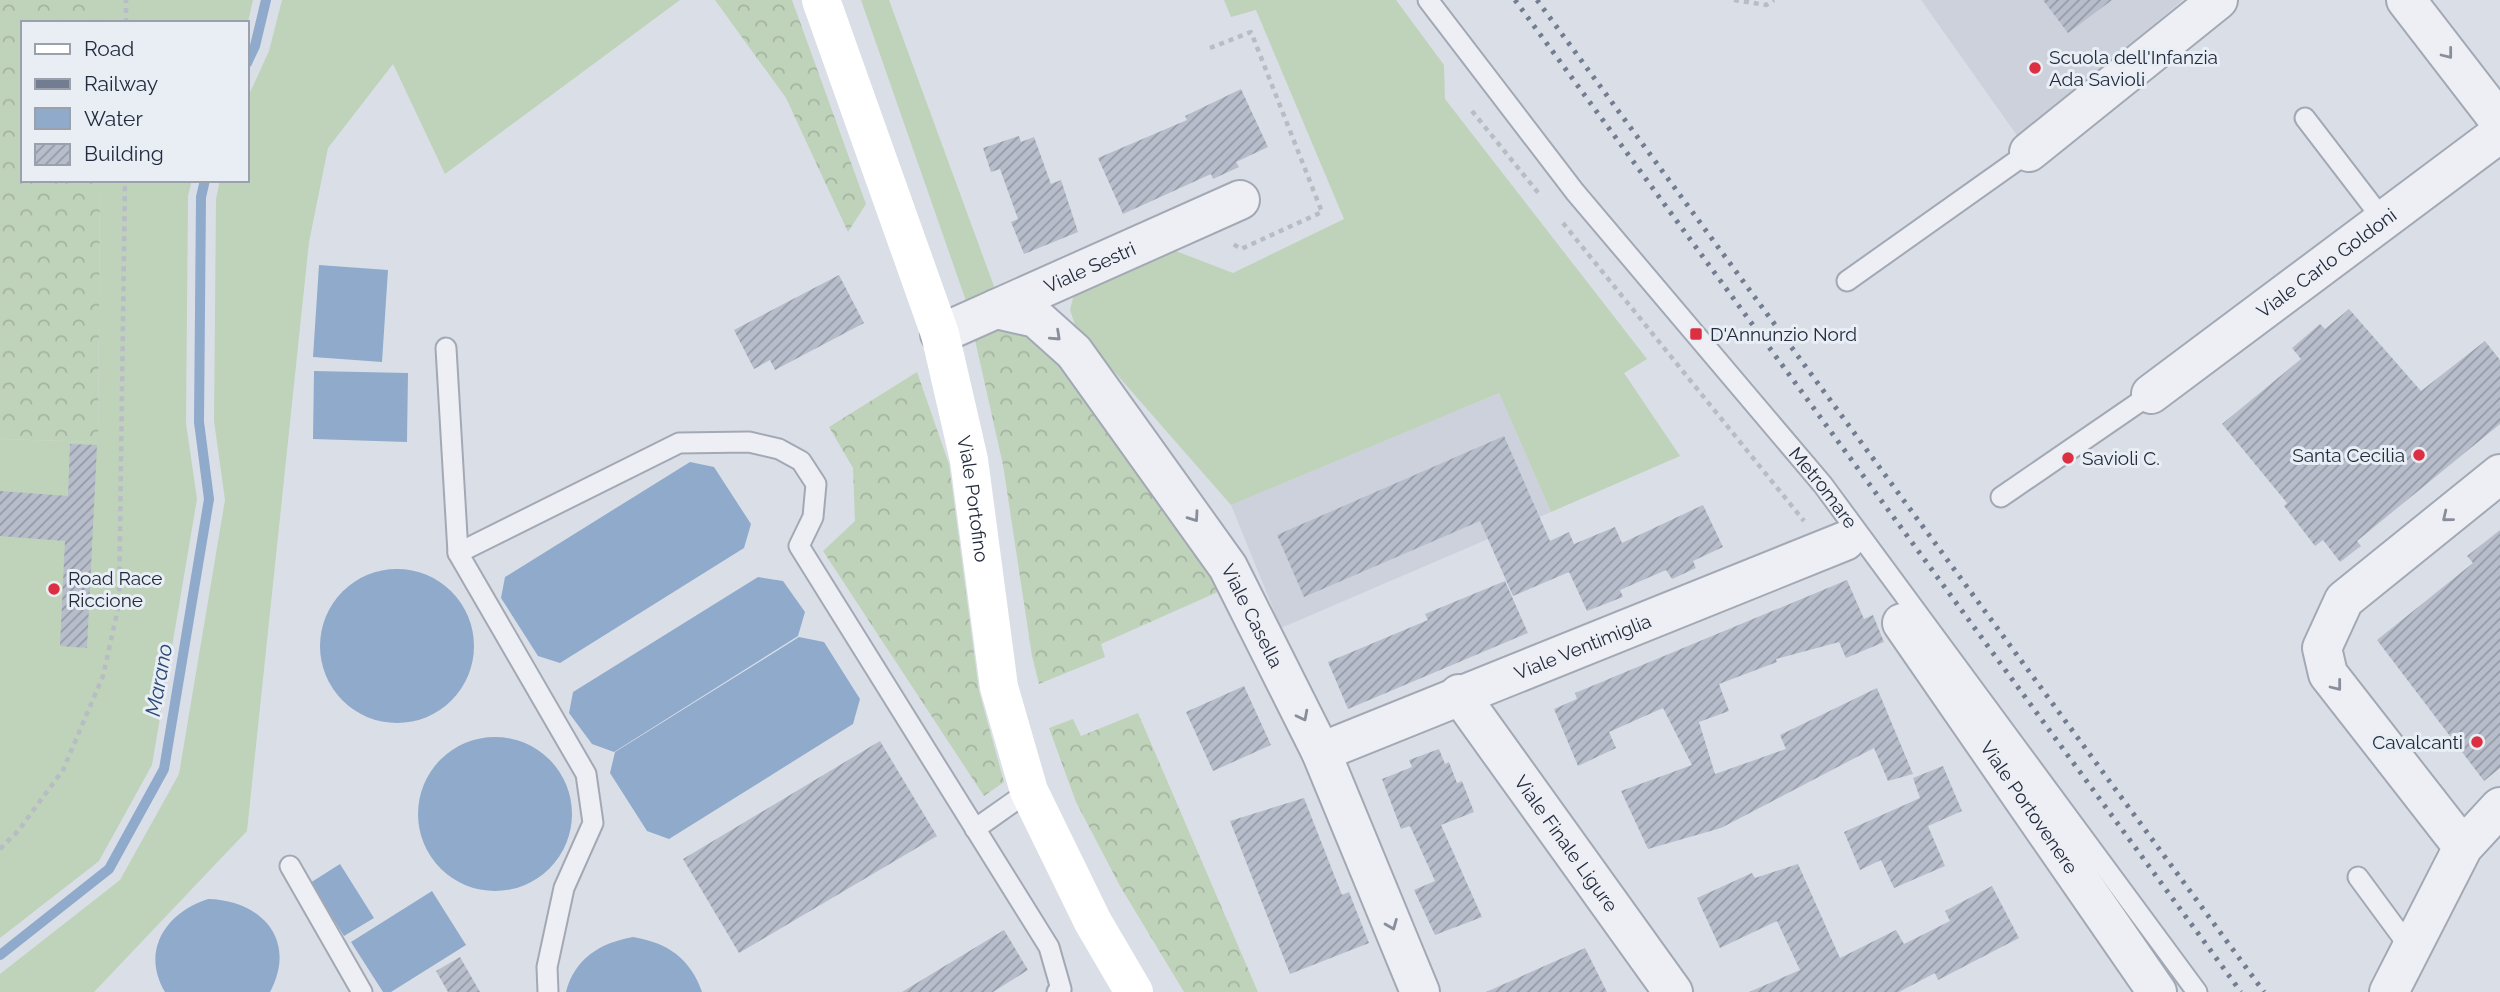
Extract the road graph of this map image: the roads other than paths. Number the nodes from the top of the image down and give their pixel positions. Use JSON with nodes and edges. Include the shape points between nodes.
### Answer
{"nodes":[{"id":1,"x":821,"y":0,"type":"edge"},
{"id":2,"x":1428,"y":0,"type":"edge"},
{"id":3,"x":2218,"y":0,"type":"edge"},
{"id":4,"x":2406,"y":0,"type":"edge"},
{"id":5,"x":2305,"y":118,"type":"dead end"},
{"id":6,"x":2499,"y":121,"type":"edge"},
{"id":7,"x":2029,"y":152,"type":"joint"},
{"id":8,"x":1240,"y":200,"type":"dead end"},
{"id":9,"x":2407,"y":212,"type":"junction"},
{"id":10,"x":1847,"y":281,"type":"dead end"},
{"id":11,"x":996,"y":309,"type":"junction"},
{"id":12,"x":940,"y":334,"type":"junction"},
{"id":13,"x":446,"y":348,"type":"dead end"},
{"id":14,"x":2151,"y":394,"type":"joint"},
{"id":15,"x":2500,"y":474,"type":"edge"},
{"id":16,"x":2001,"y":498,"type":"dead end"},
{"id":17,"x":1836,"y":545,"type":"road end"},
{"id":18,"x":458,"y":553,"type":"junction"},
{"id":19,"x":1902,"y":623,"type":"dead end"},
{"id":20,"x":1460,"y":694,"type":"junction"},
{"id":21,"x":1321,"y":752,"type":"junction"},
{"id":22,"x":1029,"y":791,"type":"junction"},
{"id":23,"x":2500,"y":807,"type":"edge"},
{"id":24,"x":975,"y":828,"type":"junction"},
{"id":25,"x":2468,"y":853,"type":"junction"},
{"id":26,"x":290,"y":866,"type":"dead end"},
{"id":27,"x":2358,"y":877,"type":"dead end"},
{"id":28,"x":2411,"y":949,"type":"junction"},
{"id":29,"x":362,"y":992,"type":"edge"},
{"id":30,"x":548,"y":992,"type":"edge"},
{"id":31,"x":1057,"y":992,"type":"edge"},
{"id":32,"x":1134,"y":992,"type":"edge"},
{"id":33,"x":1420,"y":992,"type":"edge"},
{"id":34,"x":1673,"y":992,"type":"edge"},
{"id":35,"x":2157,"y":992,"type":"edge"},
{"id":36,"x":2197,"y":992,"type":"edge"},
{"id":37,"x":2389,"y":992,"type":"edge"}],
"edges":[{"from":1,"to":12,"type":"street","name":"Viale Portofino"},
{"from":2,"to":36,"type":"lane","name":"Metromare","via":[[1575,192],[1823,485]]},
{"from":3,"to":7,"type":"street"},
{"from":4,"to":6,"type":"street","one_way":true},
{"from":5,"to":9,"type":"lane"},
{"from":6,"to":9,"type":"street","name":"Viale Carlo Goldoni"},
{"from":7,"to":10,"type":"lane"},
{"from":8,"to":11,"type":"street","name":"Viale Sestri"},
{"from":9,"to":14,"type":"street","name":"Viale Carlo Goldoni"},
{"from":11,"to":12,"type":"street","name":"Viale Sestri"},
{"from":11,"to":21,"type":"street","name":"Viale Casella","one_way":true,"via":[[1037,318],[1082,363],[1228,567]]},
{"from":12,"to":22,"type":"street","name":"Viale Portofino","via":[[969,460],[999,687]]},
{"from":13,"to":18,"type":"lane"},
{"from":14,"to":16,"type":"lane"},
{"from":15,"to":25,"type":"street","one_way":true,"via":[[2344,600],[2322,648],[2328,674]]},
{"from":17,"to":20,"type":"street","name":"Viale Ventimiglia"},
{"from":18,"to":24,"type":"lane","via":[[679,443],[749,442],[779,449],[801,461],[816,484],[813,517],[799,546]]},
{"from":18,"to":30,"type":"lane","via":[[586,774],[593,823],[564,888],[547,967]]},
{"from":19,"to":35,"type":"street","name":"Viale Portovenere"},
{"from":20,"to":21,"type":"street","name":"Viale Ventimiglia"},
{"from":20,"to":34,"type":"street","name":"Viale Finale Ligure"},
{"from":21,"to":33,"type":"street","name":"Viale Casella","one_way":true},
{"from":22,"to":24,"type":"lane"},
{"from":22,"to":32,"type":"street","name":"Viale Portofino","via":[[1093,922]]},
{"from":23,"to":25,"type":"street"},
{"from":24,"to":31,"type":"lane","via":[[1049,947],[1061,989]]},
{"from":25,"to":28,"type":"street"},
{"from":26,"to":29,"type":"lane"},
{"from":27,"to":28,"type":"lane"},
{"from":28,"to":37,"type":"street"}]}
